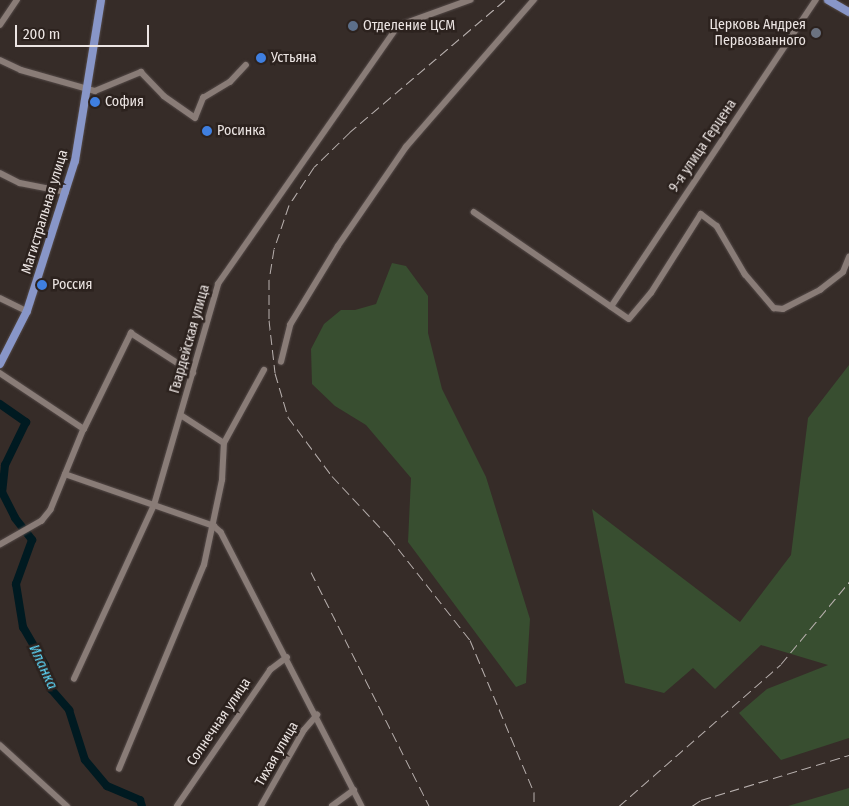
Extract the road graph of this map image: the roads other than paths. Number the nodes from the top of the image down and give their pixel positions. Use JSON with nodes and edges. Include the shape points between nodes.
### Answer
{"nodes":[{"id":1,"x":17,"y":0,"type":"edge"},
{"id":2,"x":101,"y":0,"type":"edge"},
{"id":3,"x":470,"y":0,"type":"edge"},
{"id":4,"x":534,"y":0,"type":"edge"},
{"id":5,"x":816,"y":0,"type":"edge"},
{"id":6,"x":828,"y":0,"type":"edge"},
{"id":7,"x":839,"y":3,"type":"edge"},
{"id":8,"x":849,"y":12,"type":"edge"},
{"id":9,"x":0,"y":25,"type":"edge"},
{"id":10,"x":0,"y":60,"type":"edge"},
{"id":11,"x":246,"y":65,"type":"dead end"},
{"id":12,"x":87,"y":90,"type":"junction"},
{"id":13,"x":0,"y":173,"type":"edge"},
{"id":14,"x":66,"y":192,"type":"junction"},
{"id":15,"x":474,"y":212,"type":"dead end"},
{"id":16,"x":849,"y":257,"type":"edge"},
{"id":17,"x":0,"y":298,"type":"edge"},
{"id":18,"x":611,"y":307,"type":"junction"},
{"id":19,"x":28,"y":311,"type":"junction"},
{"id":20,"x":281,"y":362,"type":"dead end"},
{"id":21,"x":0,"y":364,"type":"edge"},
{"id":22,"x":264,"y":370,"type":"dead end"},
{"id":23,"x":0,"y":373,"type":"edge"},
{"id":24,"x":193,"y":373,"type":"junction"},
{"id":25,"x":181,"y":415,"type":"junction"},
{"id":26,"x":84,"y":429,"type":"junction"},
{"id":27,"x":224,"y":443,"type":"junction"},
{"id":28,"x":65,"y":474,"type":"junction"},
{"id":29,"x":154,"y":506,"type":"junction"},
{"id":30,"x":214,"y":526,"type":"junction"},
{"id":31,"x":0,"y":546,"type":"edge"},
{"id":32,"x":287,"y":657,"type":"junction"},
{"id":33,"x":74,"y":678,"type":"dead end"},
{"id":34,"x":317,"y":715,"type":"junction"},
{"id":35,"x":0,"y":745,"type":"edge"},
{"id":36,"x":119,"y":768,"type":"dead end"},
{"id":37,"x":354,"y":790,"type":"junction"},
{"id":38,"x":67,"y":806,"type":"edge"},
{"id":39,"x":177,"y":806,"type":"edge"},
{"id":40,"x":261,"y":806,"type":"edge"},
{"id":41,"x":332,"y":806,"type":"edge"},
{"id":42,"x":362,"y":806,"type":"edge"}],
"edges":[{"from":1,"to":9,"type":"street"},
{"from":2,"to":12,"type":"main road","name":"Магистральная улица"},
{"from":3,"to":24,"type":"street","name":"Гвардейская улица","via":[[398,26],[218,284]]},
{"from":4,"to":20,"type":"street","via":[[406,147],[338,246],[290,325]]},
{"from":5,"to":18,"type":"street","name":"9-я улица Герцена"},
{"from":6,"to":7,"type":"main road"},
{"from":7,"to":8,"type":"main road"},
{"from":10,"to":12,"type":"street"},
{"from":11,"to":12,"type":"street","via":[[230,82],[202,98],[195,118],[164,96],[141,72],[94,91]]},
{"from":12,"to":14,"type":"main road","name":"Магистральная улица"},
{"from":13,"to":14,"type":"street","via":[[20,183]]},
{"from":14,"to":19,"type":"main road","name":"Магистральная улица"},
{"from":15,"to":18,"type":"street"},
{"from":16,"to":18,"type":"street","via":[[843,272],[820,290],[783,310],[774,308],[745,274],[717,226],[701,214],[651,293],[629,319]]},
{"from":17,"to":19,"type":"street"},
{"from":19,"to":21,"type":"main road","name":"Магистральная улица"},
{"from":22,"to":27,"type":"street"},
{"from":23,"to":26,"type":"street"},
{"from":24,"to":25,"type":"street","name":"Гвардейская улица"},
{"from":24,"to":26,"type":"street","via":[[131,333]]},
{"from":25,"to":27,"type":"street"},
{"from":25,"to":29,"type":"street","name":"Гвардейская улица"},
{"from":26,"to":28,"type":"street"},
{"from":27,"to":30,"type":"street"},
{"from":28,"to":29,"type":"street"},
{"from":28,"to":31,"type":"street","via":[[51,510],[31,528]]},
{"from":29,"to":30,"type":"street"},
{"from":29,"to":33,"type":"street","name":"Гвардейская улица"},
{"from":30,"to":32,"type":"street","via":[[227,540]]},
{"from":30,"to":36,"type":"street","via":[[204,565]]},
{"from":32,"to":34,"type":"street"},
{"from":32,"to":39,"type":"street","name":"Солнечная улица","via":[[270,670]]},
{"from":34,"to":37,"type":"street"},
{"from":34,"to":40,"type":"street","name":"Тихая улица","via":[[304,730]]},
{"from":35,"to":38,"type":"street"},
{"from":37,"to":41,"type":"street"},
{"from":37,"to":42,"type":"street"}]}
